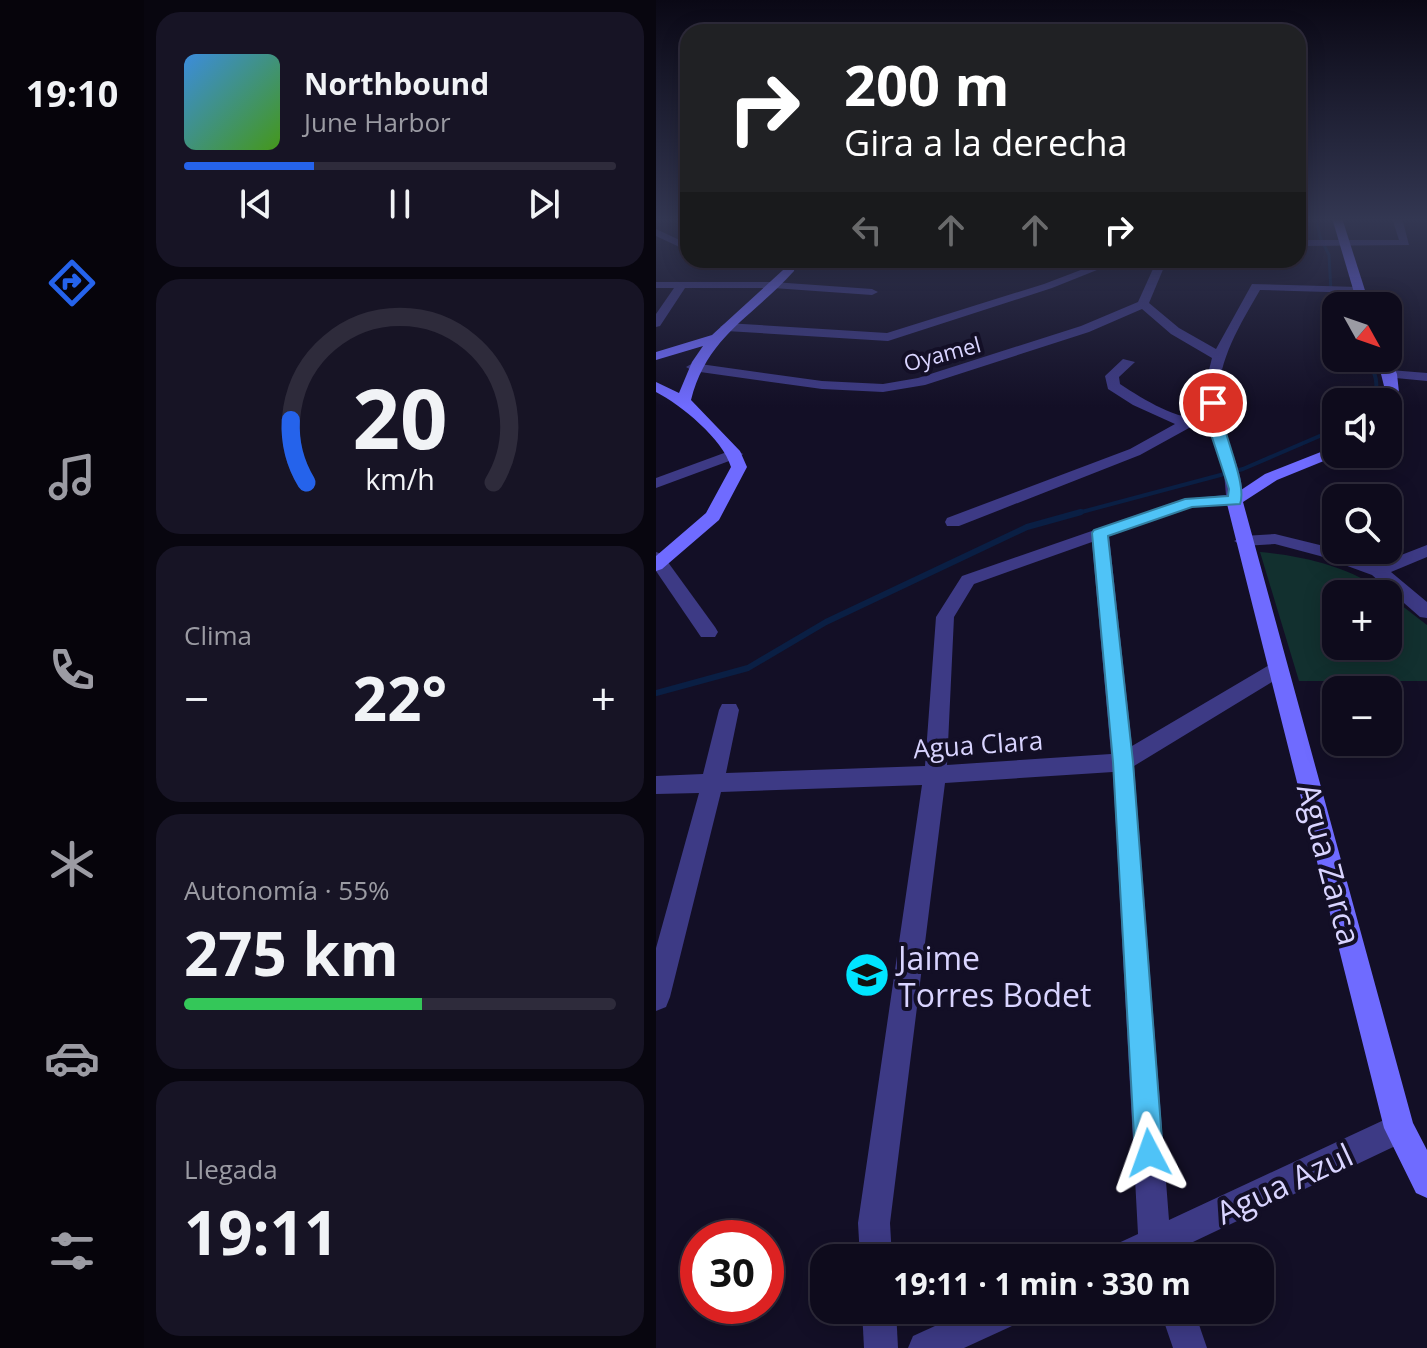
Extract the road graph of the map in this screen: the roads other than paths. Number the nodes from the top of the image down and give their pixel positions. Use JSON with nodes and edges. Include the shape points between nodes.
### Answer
{"nodes":[{"id":1,"x":777,"y":281,"type":"edge"},
{"id":2,"x":1062,"y":281,"type":"edge"},
{"id":3,"x":1153,"y":281,"type":"edge"},
{"id":4,"x":1356,"y":281,"type":"edge"},
{"id":5,"x":656,"y":285,"type":"edge"},
{"id":6,"x":773,"y":285,"type":"junction"},
{"id":7,"x":681,"y":286,"type":"junction"},
{"id":8,"x":1359,"y":290,"type":"joint"},
{"id":9,"x":872,"y":292,"type":"dead end"},
{"id":10,"x":1143,"y":304,"type":"junction"},
{"id":11,"x":656,"y":323,"type":"edge"},
{"id":12,"x":720,"y":333,"type":"junction"},
{"id":13,"x":1217,"y":355,"type":"junction"},
{"id":14,"x":656,"y":356,"type":"edge"},
{"id":15,"x":1128,"y":362,"type":"dead end"},
{"id":16,"x":693,"y":367,"type":"junction"},
{"id":17,"x":1390,"y":374,"type":"joint"},
{"id":18,"x":1427,"y":377,"type":"edge"},
{"id":19,"x":656,"y":386,"type":"edge"},
{"id":20,"x":1392,"y":388,"type":"edge"},
{"id":21,"x":684,"y":401,"type":"junction"},
{"id":22,"x":1186,"y":424,"type":"junction"},
{"id":23,"x":1214,"y":425,"type":"junction"},
{"id":24,"x":735,"y":454,"type":"junction"},
{"id":25,"x":1322,"y":457,"type":"edge"},
{"id":26,"x":656,"y":483,"type":"edge"},
{"id":27,"x":1235,"y":495,"type":"junction"},
{"id":28,"x":953,"y":522,"type":"dead end"},
{"id":29,"x":1100,"y":533,"type":"junction"},
{"id":30,"x":1243,"y":541,"type":"junction"},
{"id":31,"x":1427,"y":551,"type":"edge"},
{"id":32,"x":657,"y":562,"type":"edge"},
{"id":33,"x":1378,"y":571,"type":"junction"},
{"id":34,"x":1427,"y":612,"type":"edge"},
{"id":35,"x":708,"y":632,"type":"dead end"},
{"id":36,"x":1278,"y":669,"type":"junction"},
{"id":37,"x":729,"y":710,"type":"dead end"},
{"id":38,"x":1123,"y":762,"type":"junction"},
{"id":39,"x":935,"y":775,"type":"junction"},
{"id":40,"x":656,"y":785,"type":"edge"},
{"id":41,"x":712,"y":785,"type":"junction"},
{"id":42,"x":656,"y":997,"type":"edge"},
{"id":43,"x":1399,"y":1128,"type":"junction"},
{"id":44,"x":1427,"y":1182,"type":"edge"},
{"id":45,"x":875,"y":1244,"type":"edge"},
{"id":46,"x":1157,"y":1244,"type":"edge"},
{"id":47,"x":1172,"y":1244,"type":"edge"},
{"id":48,"x":880,"y":1324,"type":"edge"},
{"id":49,"x":978,"y":1324,"type":"edge"},
{"id":50,"x":1182,"y":1324,"type":"edge"},
{"id":51,"x":881,"y":1348,"type":"edge"},
{"id":52,"x":925,"y":1348,"type":"edge"},
{"id":53,"x":1190,"y":1348,"type":"edge"}],
"edges":[{"from":1,"to":6,"type":"street"},
{"from":2,"to":12,"type":"street","via":[[888,337]]},
{"from":3,"to":10,"type":"street"},
{"from":4,"to":8,"type":"street"},
{"from":5,"to":7,"type":"street"},
{"from":6,"to":7,"type":"street"},
{"from":6,"to":9,"type":"street"},
{"from":6,"to":12,"type":"street"},
{"from":7,"to":11,"type":"street"},
{"from":8,"to":13,"type":"street","via":[[1256,286]]},
{"from":10,"to":13,"type":"street","via":[[1175,331]]},
{"from":10,"to":16,"type":"street","name":"Oyamel","via":[[1008,356],[883,388]]},
{"from":12,"to":14,"type":"street"},
{"from":12,"to":16,"type":"street"},
{"from":13,"to":23,"type":"street","via":[[1211,381]]},
{"from":15,"to":22,"type":"street","via":[[1112,376],[1113,386]]},
{"from":16,"to":21,"type":"street"},
{"from":17,"to":18,"type":"street"},
{"from":17,"to":20,"type":"street"},
{"from":19,"to":21,"type":"street"},
{"from":21,"to":24,"type":"street"},
{"from":22,"to":23,"type":"street"},
{"from":22,"to":28,"type":"street","via":[[1135,452]]},
{"from":23,"to":27,"type":"street"},
{"from":24,"to":26,"type":"street"},
{"from":24,"to":32,"type":"street","via":[[739,467],[713,516]]},
{"from":25,"to":27,"type":"street"},
{"from":27,"to":29,"type":"street","via":[[1190,502]]},
{"from":27,"to":30,"type":"street","name":"Agua Zarca"},
{"from":29,"to":38,"type":"street"},
{"from":29,"to":39,"type":"street","via":[[968,580],[955,598],[945,617]]},
{"from":30,"to":33,"type":"street","via":[[1275,539]]},
{"from":30,"to":36,"type":"street","name":"Agua Zarca"},
{"from":31,"to":33,"type":"street"},
{"from":32,"to":35,"type":"street"},
{"from":33,"to":34,"type":"street"},
{"from":36,"to":38,"type":"street","name":"Agua Clara"},
{"from":36,"to":43,"type":"street","name":"Agua Zarca"},
{"from":37,"to":41,"type":"street"},
{"from":38,"to":39,"type":"street","name":"Agua Clara"},
{"from":38,"to":46,"type":"street"},
{"from":39,"to":41,"type":"street","name":"Agua Clara"},
{"from":39,"to":45,"type":"street"},
{"from":40,"to":41,"type":"street","name":"Agua Clara"},
{"from":41,"to":42,"type":"street"},
{"from":43,"to":44,"type":"street","name":"Agua Zarca"},
{"from":43,"to":47,"type":"street","name":"Agua Azul"},
{"from":48,"to":51,"type":"street"},
{"from":49,"to":52,"type":"street"},
{"from":50,"to":53,"type":"street"}]}
